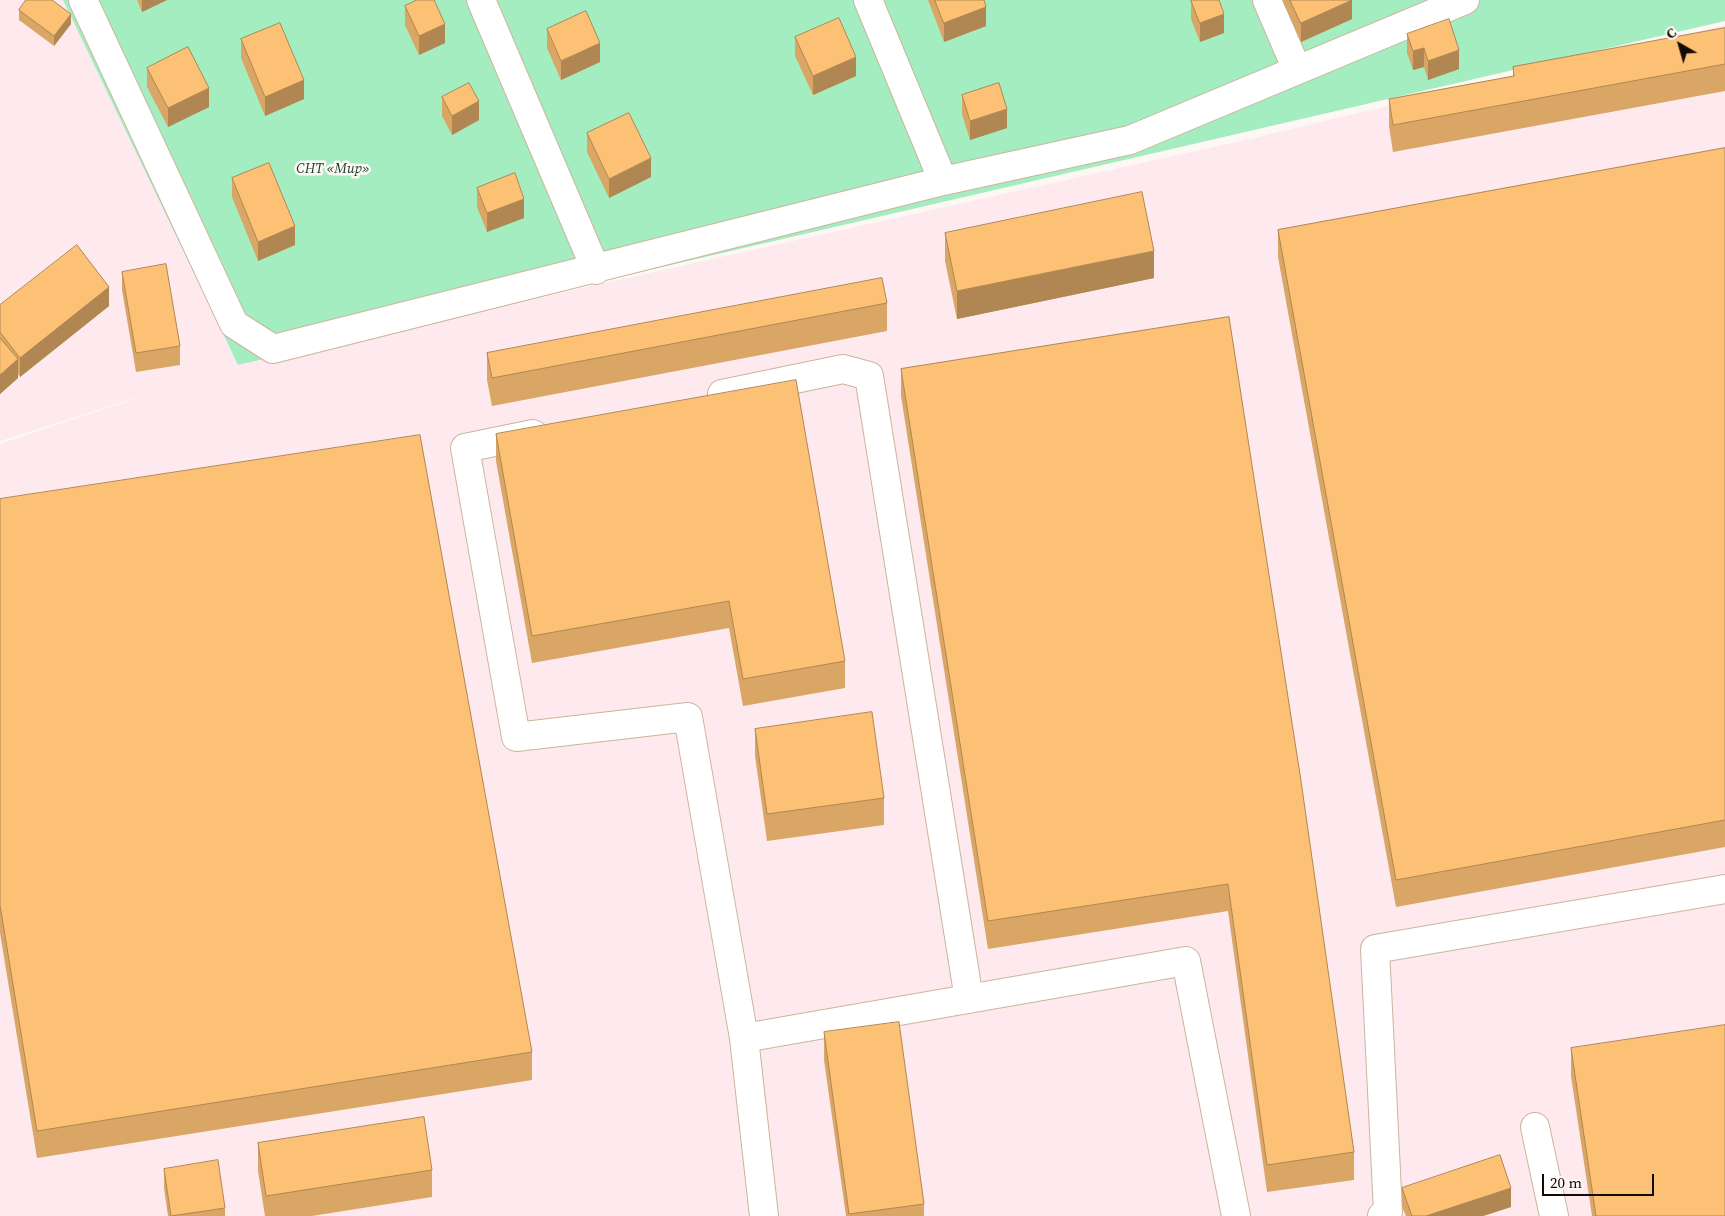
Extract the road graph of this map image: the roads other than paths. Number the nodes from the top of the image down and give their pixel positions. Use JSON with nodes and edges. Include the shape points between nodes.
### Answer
{"nodes":[{"id":1,"x":83,"y":0,"type":"edge"},
{"id":2,"x":481,"y":0,"type":"edge"},
{"id":3,"x":868,"y":0,"type":"edge"},
{"id":4,"x":1267,"y":0,"type":"edge"},
{"id":5,"x":1465,"y":0,"type":"edge"},
{"id":6,"x":1298,"y":70,"type":"junction"},
{"id":7,"x":943,"y":181,"type":"junction"},
{"id":8,"x":596,"y":270,"type":"junction"},
{"id":9,"x":697,"y":399,"type":"edge"},
{"id":10,"x":562,"y":428,"type":"edge"},
{"id":11,"x":1725,"y":889,"type":"edge"},
{"id":12,"x":969,"y":999,"type":"junction"},
{"id":13,"x":744,"y":1038,"type":"junction"},
{"id":14,"x":1535,"y":1127,"type":"dead end"},
{"id":15,"x":764,"y":1216,"type":"edge"},
{"id":16,"x":1236,"y":1216,"type":"edge"},
{"id":17,"x":1382,"y":1216,"type":"edge"},
{"id":18,"x":1554,"y":1216,"type":"edge"}],
"edges":[{"from":1,"to":8,"type":"lane","via":[[234,324],[273,349]]},
{"from":2,"to":8,"type":"lane"},
{"from":3,"to":7,"type":"lane"},
{"from":4,"to":6,"type":"lane"},
{"from":5,"to":6,"type":"lane"},
{"from":6,"to":7,"type":"lane","via":[[1130,140]]},
{"from":7,"to":8,"type":"lane"},
{"from":9,"to":12,"type":"lane","via":[[843,369],[869,376]]},
{"from":10,"to":13,"type":"lane","via":[[465,448],[516,737],[688,717]]},
{"from":11,"to":17,"type":"lane","via":[[1375,949],[1388,1212]]},
{"from":12,"to":13,"type":"lane"},
{"from":12,"to":16,"type":"lane","via":[[1186,961]]},
{"from":13,"to":15,"type":"lane"},
{"from":14,"to":18,"type":"lane"}]}
